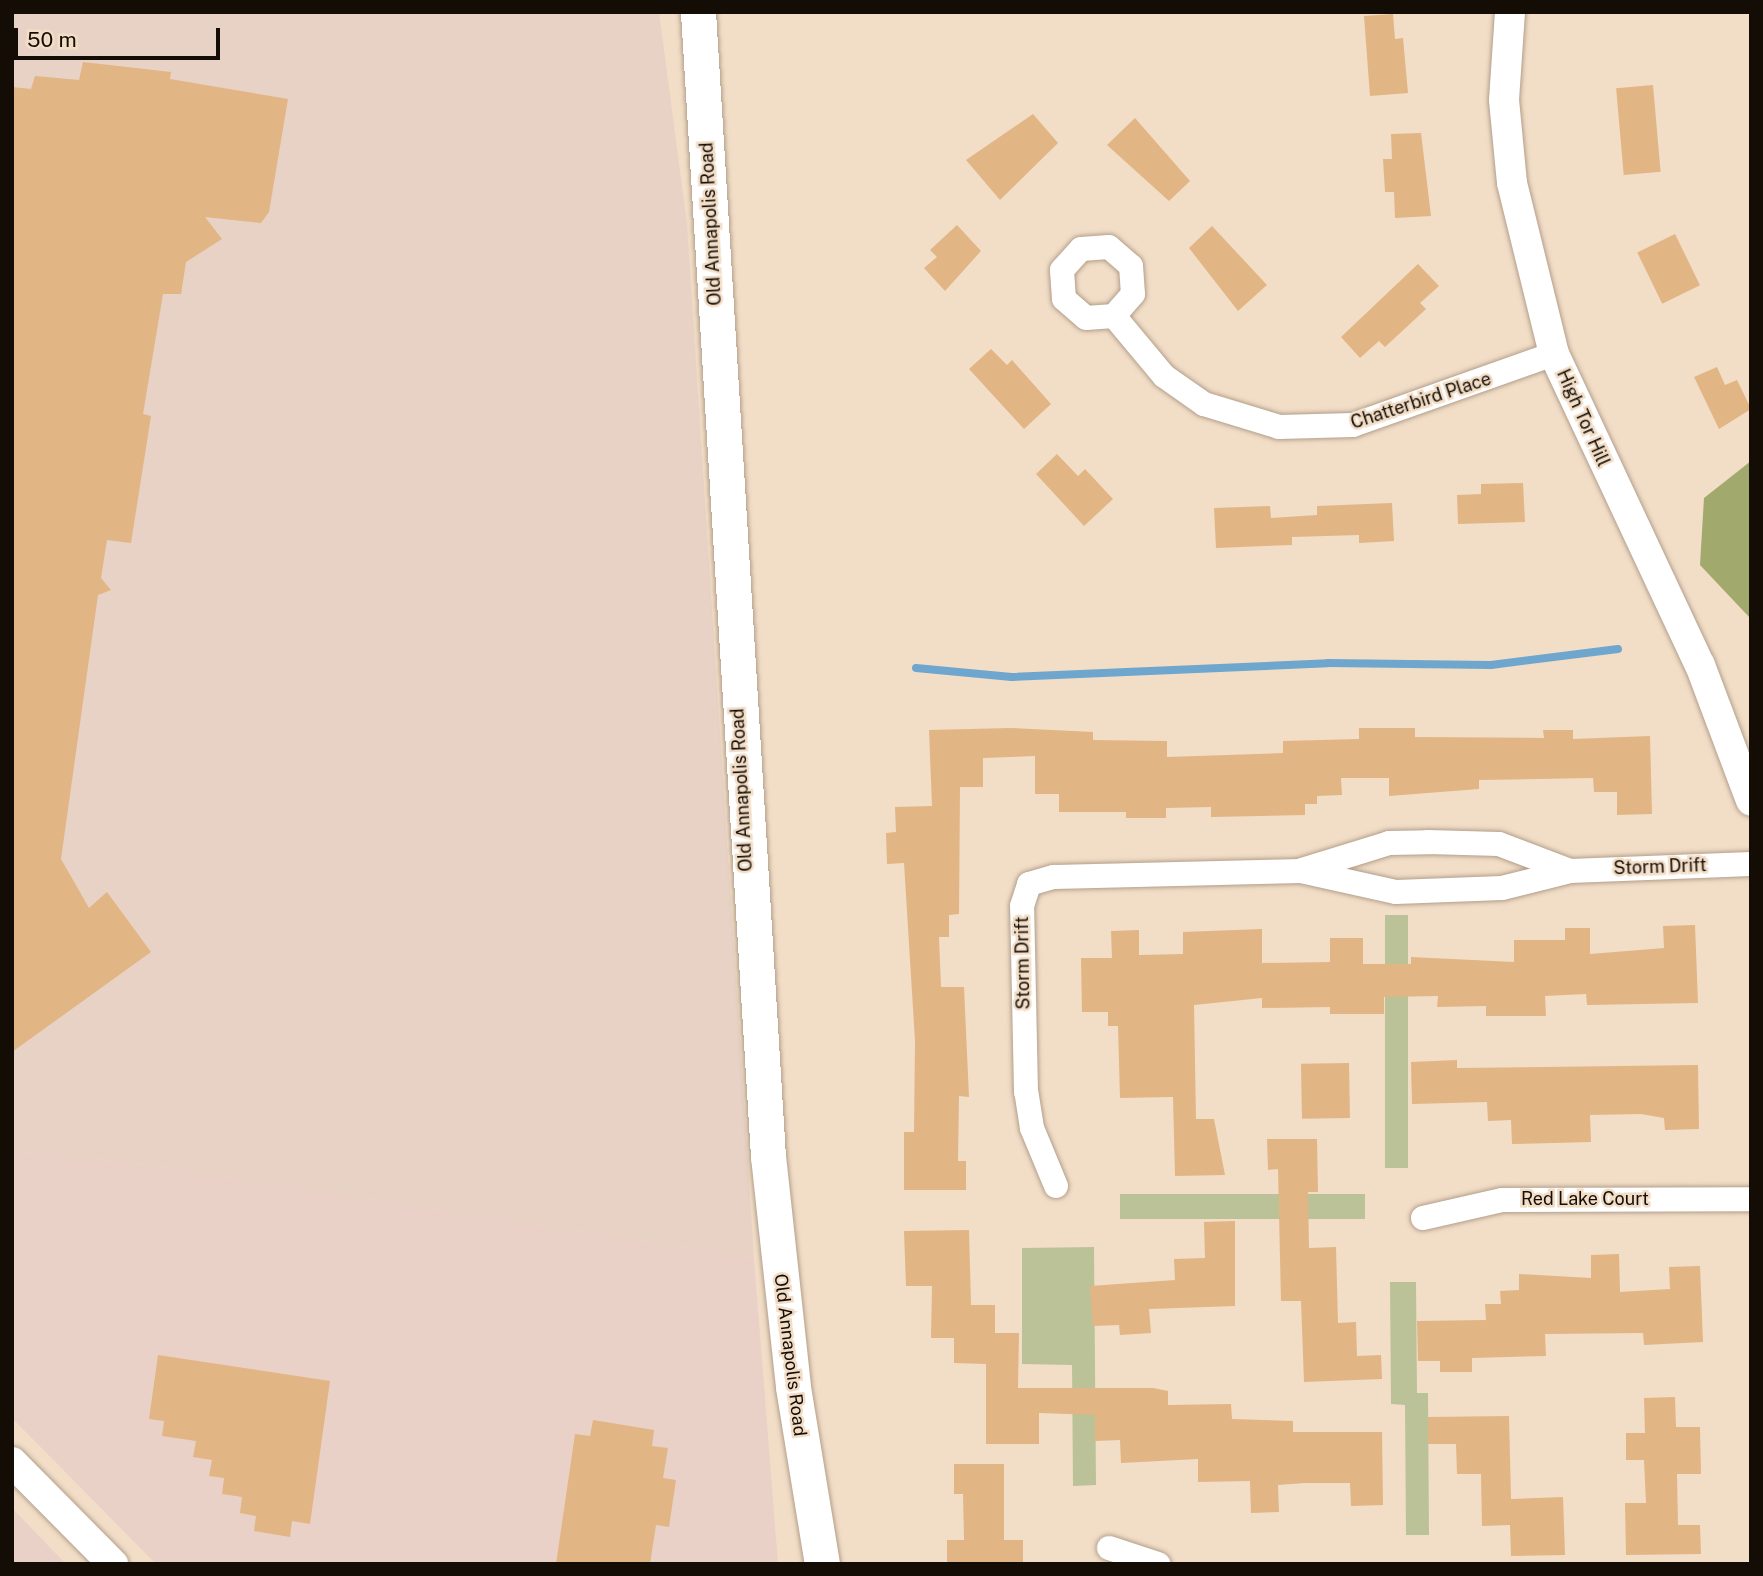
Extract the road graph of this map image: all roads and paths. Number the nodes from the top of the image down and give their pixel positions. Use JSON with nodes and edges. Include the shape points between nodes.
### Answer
{"nodes":[{"id":1,"x":698,"y":12,"type":"edge"},
{"id":2,"x":1510,"y":12,"type":"edge"},
{"id":3,"x":1114,"y":316,"type":"dead end"},
{"id":4,"x":1554,"y":354,"type":"junction"},
{"id":5,"x":1751,"y":801,"type":"edge"},
{"id":6,"x":1751,"y":864,"type":"edge"},
{"id":7,"x":1301,"y":871,"type":"junction"},
{"id":8,"x":1570,"y":871,"type":"junction"},
{"id":9,"x":1056,"y":1186,"type":"dead end"},
{"id":10,"x":1751,"y":1199,"type":"edge"},
{"id":11,"x":1423,"y":1218,"type":"dead end"},
{"id":12,"x":12,"y":1462,"type":"edge"},
{"id":13,"x":1110,"y":1548,"type":"dead end"},
{"id":14,"x":113,"y":1564,"type":"edge"},
{"id":15,"x":822,"y":1564,"type":"edge"},
{"id":16,"x":1158,"y":1564,"type":"edge"}],
"edges":[{"from":1,"to":15,"type":"main road","name":"Old Annapolis Road","via":[[768,1156],[793,1387]]},
{"from":2,"to":4,"type":"street","name":"High Tor Hill","via":[[1504,100],[1512,183]]},
{"from":3,"to":4,"type":"street","name":"Chatterbird Place","via":[[1164,376],[1204,404],[1279,427],[1353,425]]},
{"from":4,"to":5,"type":"street","name":"High Tor Hill","via":[[1700,665]]},
{"from":6,"to":8,"type":"street","name":"Storm Drift"},
{"from":7,"to":8,"type":"street","name":"Storm Drift","via":[[1396,892],[1502,888]]},
{"from":7,"to":8,"type":"street","name":"Storm Drift","via":[[1389,843],[1429,842],[1499,844]]},
{"from":7,"to":9,"type":"street","name":"Storm Drift","via":[[1054,877],[1029,884],[1022,906],[1026,1092],[1037,1146]]},
{"from":10,"to":11,"type":"street","name":"Red Lake Court","via":[[1502,1200]]},
{"from":12,"to":14,"type":"street"},
{"from":13,"to":16,"type":"street"}]}
